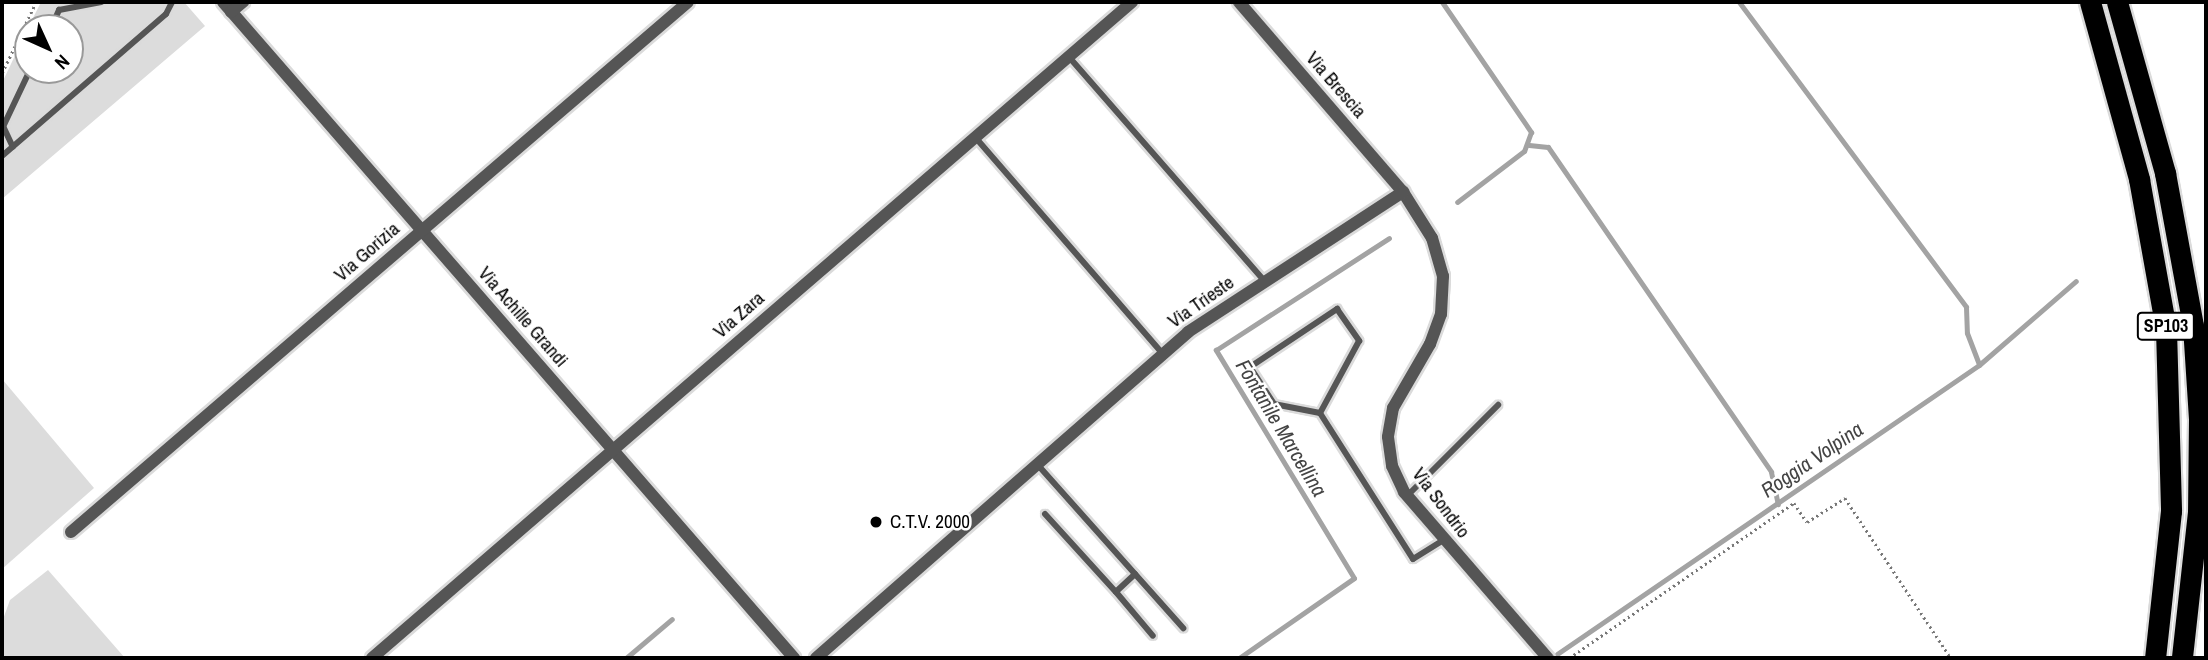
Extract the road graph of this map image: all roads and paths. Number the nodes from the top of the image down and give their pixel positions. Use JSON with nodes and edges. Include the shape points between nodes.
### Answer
{"nodes":[{"id":1,"x":36,"y":2,"type":"edge"},
{"id":2,"x":101,"y":2,"type":"edge"},
{"id":3,"x":172,"y":2,"type":"edge"},
{"id":4,"x":243,"y":2,"type":"edge"},
{"id":5,"x":688,"y":2,"type":"edge"},
{"id":6,"x":1132,"y":2,"type":"edge"},
{"id":7,"x":1239,"y":2,"type":"edge"},
{"id":8,"x":2090,"y":2,"type":"edge"},
{"id":9,"x":2117,"y":2,"type":"edge"},
{"id":10,"x":227,"y":7,"type":"edge"},
{"id":11,"x":58,"y":14,"type":"edge"},
{"id":12,"x":1069,"y":57,"type":"junction"},
{"id":13,"x":2,"y":73,"type":"edge"},
{"id":14,"x":23,"y":84,"type":"edge"},
{"id":15,"x":2,"y":127,"type":"edge"},
{"id":16,"x":975,"y":137,"type":"junction"},
{"id":17,"x":13,"y":147,"type":"junction"},
{"id":18,"x":2,"y":156,"type":"edge"},
{"id":19,"x":1403,"y":192,"type":"junction"},
{"id":20,"x":422,"y":230,"type":"junction"},
{"id":21,"x":1265,"y":282,"type":"junction"},
{"id":22,"x":1163,"y":354,"type":"junction"},
{"id":23,"x":1498,"y":405,"type":"dead end"},
{"id":24,"x":1321,"y":413,"type":"junction"},
{"id":25,"x":613,"y":450,"type":"junction"},
{"id":26,"x":1037,"y":464,"type":"junction"},
{"id":27,"x":1407,"y":496,"type":"junction"},
{"id":28,"x":1045,"y":514,"type":"dead end"},
{"id":29,"x":71,"y":532,"type":"dead end"},
{"id":30,"x":1444,"y":540,"type":"junction"},
{"id":31,"x":1135,"y":575,"type":"junction"},
{"id":32,"x":1116,"y":592,"type":"junction"},
{"id":33,"x":1183,"y":628,"type":"dead end"},
{"id":34,"x":1153,"y":636,"type":"dead end"},
{"id":35,"x":372,"y":658,"type":"edge"},
{"id":36,"x":794,"y":658,"type":"edge"},
{"id":37,"x":816,"y":658,"type":"edge"},
{"id":38,"x":1548,"y":658,"type":"edge"},
{"id":39,"x":1569,"y":658,"type":"edge"},
{"id":40,"x":1951,"y":658,"type":"edge"},
{"id":41,"x":2155,"y":658,"type":"edge"},
{"id":42,"x":2182,"y":658,"type":"edge"}],
"edges":[{"from":1,"to":13,"type":"path"},
{"from":2,"to":11,"type":"lane"},
{"from":3,"to":17,"type":"lane","via":[[166,14]]},
{"from":4,"to":10,"type":"street"},
{"from":5,"to":20,"type":"street","name":"Via Gorizia"},
{"from":6,"to":12,"type":"street","name":"Via Zara"},
{"from":7,"to":19,"type":"street","name":"Via Brescia"},
{"from":8,"to":41,"type":"highway","number":"SP103","via":[[2143,192],[2166,329],[2171,511]]},
{"from":9,"to":42,"type":"highway","number":"SP103","via":[[2165,173],[2193,326],[2198,512]]},
{"from":10,"to":20,"type":"street","name":"Via Achille Grandi"},
{"from":12,"to":16,"type":"street","name":"Via Zara"},
{"from":12,"to":21,"type":"lane"},
{"from":14,"to":15,"type":"lane"},
{"from":15,"to":17,"type":"lane"},
{"from":16,"to":22,"type":"lane"},
{"from":16,"to":25,"type":"street","name":"Via Zara"},
{"from":17,"to":18,"type":"lane"},
{"from":19,"to":21,"type":"street","name":"Via Trieste"},
{"from":19,"to":27,"type":"street","name":"Via Sondrio","via":[[1435,245],[1444,291],[1434,337],[1397,397],[1390,419],[1391,460]]},
{"from":20,"to":25,"type":"street","name":"Via Achille Grandi"},
{"from":20,"to":29,"type":"street","name":"Via Gorizia"},
{"from":21,"to":22,"type":"street","name":"Via Trieste"},
{"from":22,"to":26,"type":"street","name":"Via Trieste"},
{"from":23,"to":27,"type":"lane"},
{"from":24,"to":24,"type":"lane","via":[[1359,341],[1337,309],[1250,367],[1274,404]]},
{"from":24,"to":30,"type":"lane","via":[[1413,559]]},
{"from":25,"to":35,"type":"street","name":"Via Zara"},
{"from":25,"to":36,"type":"street","name":"Via Achille Grandi"},
{"from":26,"to":31,"type":"lane"},
{"from":26,"to":37,"type":"street","name":"Via Trieste"},
{"from":27,"to":30,"type":"street","name":"Via Sondrio"},
{"from":28,"to":32,"type":"lane"},
{"from":30,"to":38,"type":"street","name":"Via Sondrio"},
{"from":31,"to":32,"type":"lane"},
{"from":31,"to":33,"type":"lane"},
{"from":32,"to":34,"type":"lane"},
{"from":39,"to":40,"type":"path","via":[[1794,503],[1807,522],[1845,498]]}]}
